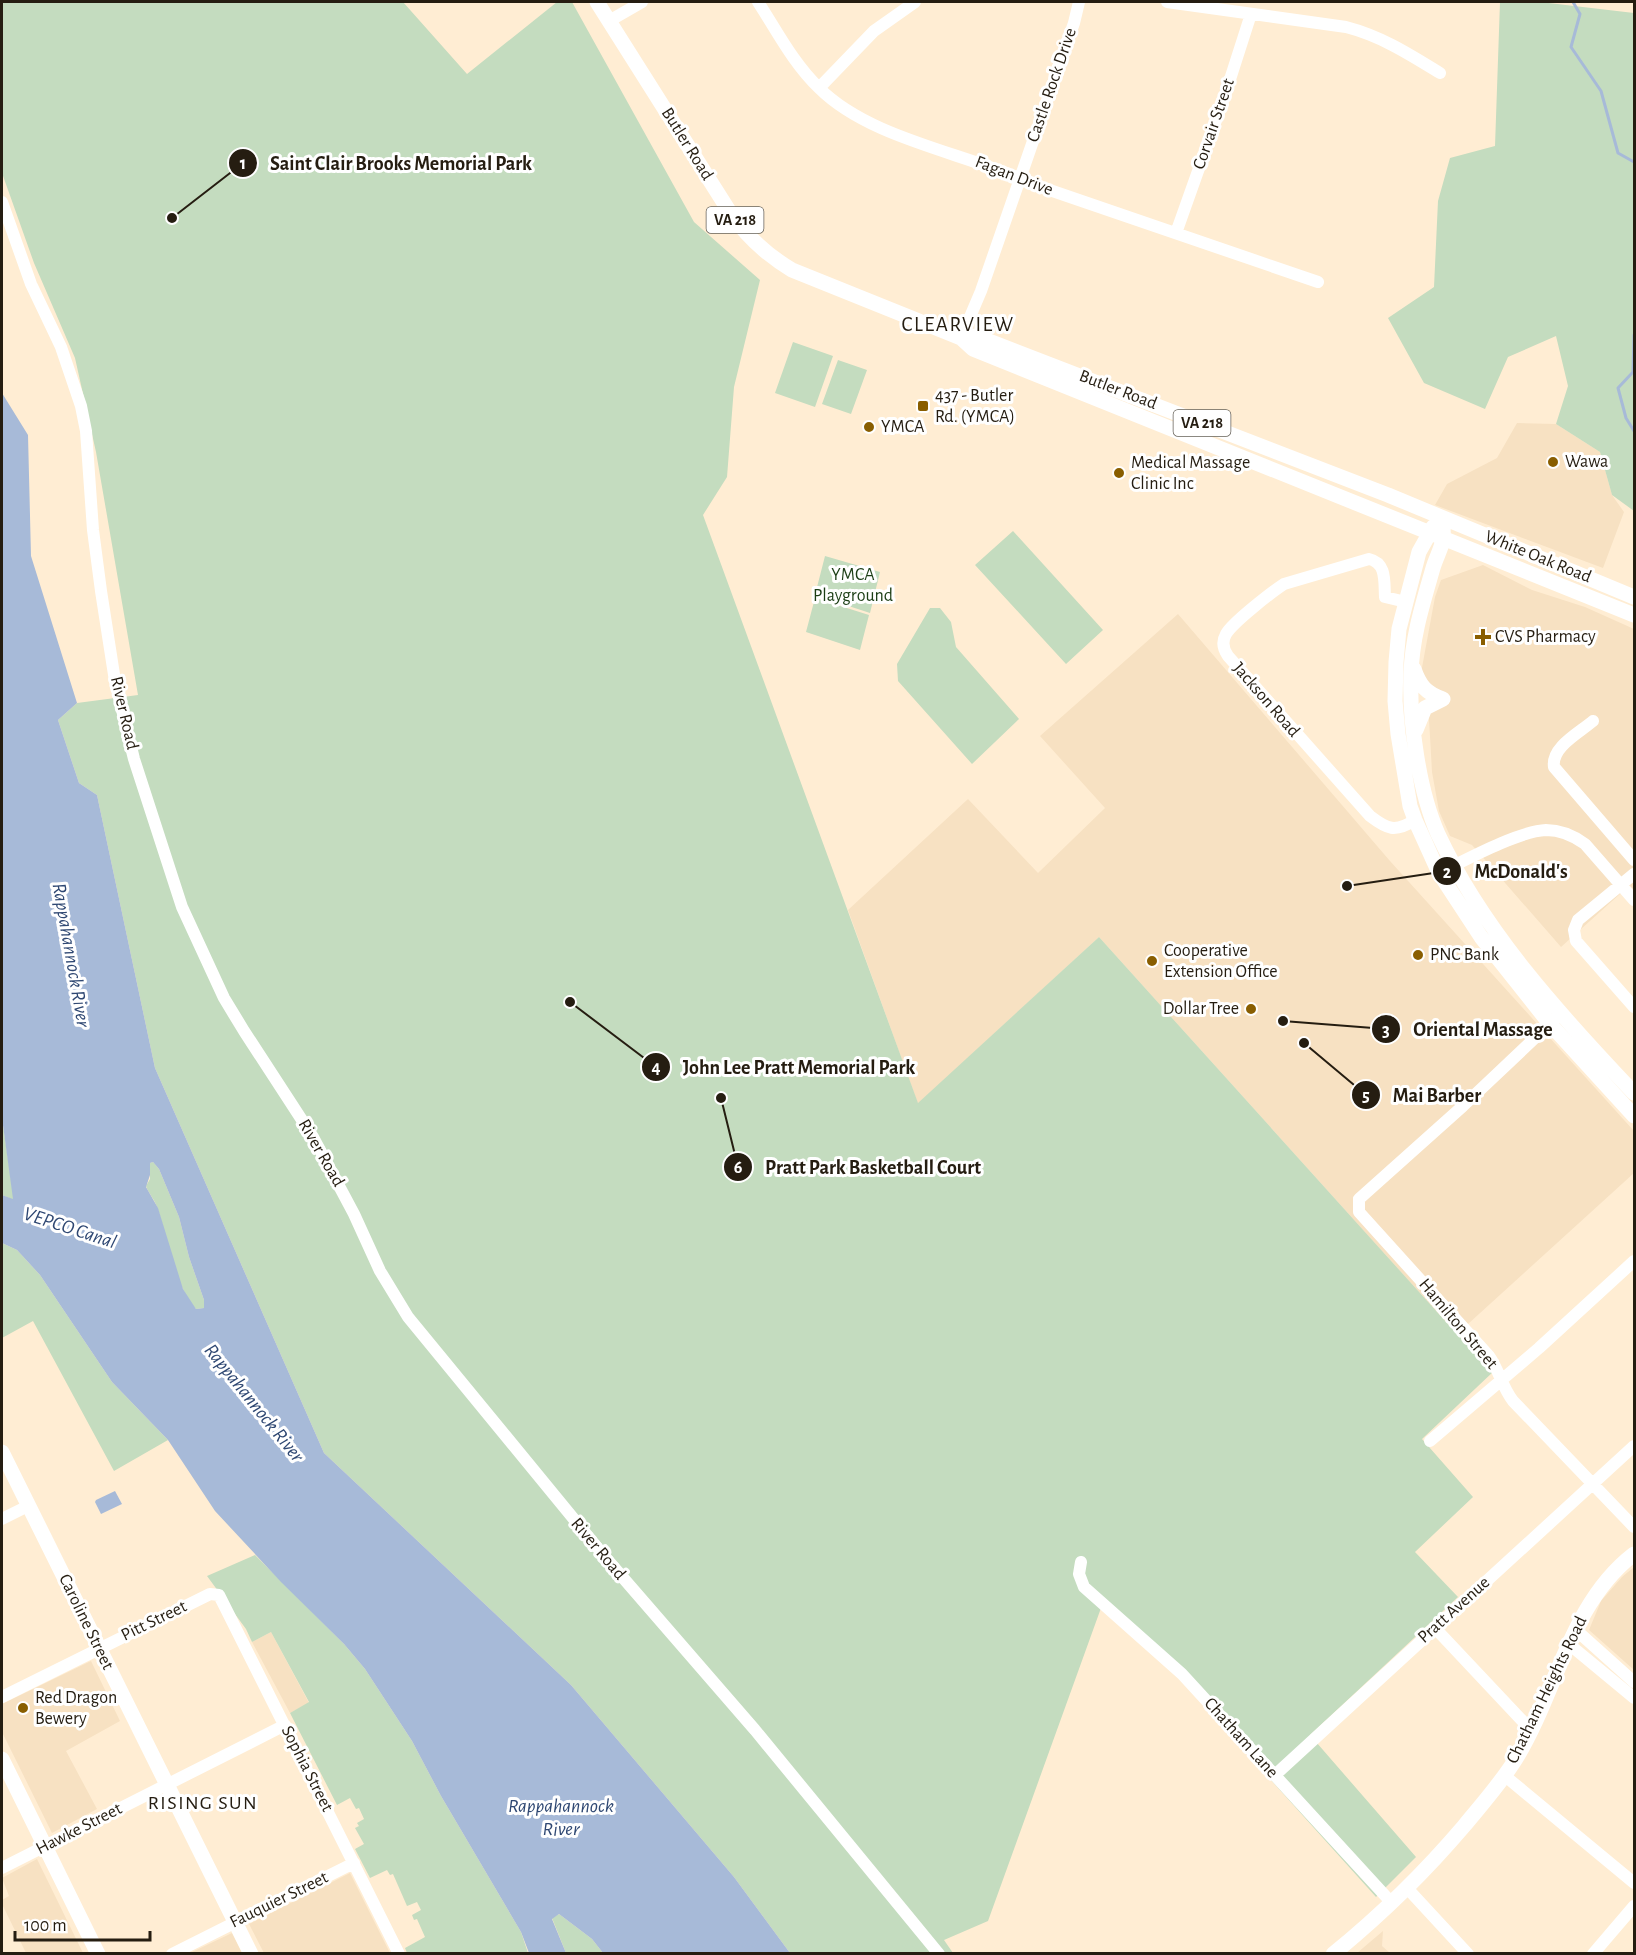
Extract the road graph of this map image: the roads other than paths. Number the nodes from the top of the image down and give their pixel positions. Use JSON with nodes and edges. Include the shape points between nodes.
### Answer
{"nodes":[{"id":1,"x":597,"y":2,"type":"edge"},
{"id":2,"x":642,"y":2,"type":"edge"},
{"id":3,"x":758,"y":2,"type":"edge"},
{"id":4,"x":915,"y":2,"type":"edge"},
{"id":5,"x":1079,"y":2,"type":"edge"},
{"id":6,"x":1167,"y":2,"type":"edge"},
{"id":7,"x":1251,"y":14,"type":"junction"},
{"id":8,"x":609,"y":21,"type":"junction"},
{"id":9,"x":1440,"y":74,"type":"dead end"},
{"id":10,"x":819,"y":88,"type":"junction"},
{"id":11,"x":1021,"y":178,"type":"junction"},
{"id":12,"x":2,"y":202,"type":"edge"},
{"id":13,"x":1176,"y":233,"type":"junction"},
{"id":14,"x":1318,"y":282,"type":"dead end"},
{"id":15,"x":961,"y":338,"type":"junction"},
{"id":16,"x":1441,"y":518,"type":"junction"},
{"id":17,"x":1428,"y":533,"type":"junction"},
{"id":18,"x":1444,"y":539,"type":"junction"},
{"id":19,"x":1635,"y":597,"type":"edge"},
{"id":20,"x":1406,"y":602,"type":"junction"},
{"id":21,"x":1635,"y":615,"type":"edge"},
{"id":22,"x":1411,"y":659,"type":"junction"},
{"id":23,"x":1593,"y":721,"type":"dead end"},
{"id":24,"x":1415,"y":736,"type":"junction"},
{"id":25,"x":1415,"y":820,"type":"junction"},
{"id":26,"x":1635,"y":860,"type":"edge"},
{"id":27,"x":1455,"y":865,"type":"junction"},
{"id":28,"x":1439,"y":873,"type":"junction"},
{"id":29,"x":1635,"y":874,"type":"edge"},
{"id":30,"x":1621,"y":885,"type":"junction"},
{"id":31,"x":1635,"y":900,"type":"edge"},
{"id":32,"x":1635,"y":1007,"type":"edge"},
{"id":33,"x":1561,"y":1012,"type":"junction"},
{"id":34,"x":1550,"y":1024,"type":"junction"},
{"id":35,"x":1635,"y":1093,"type":"edge"},
{"id":36,"x":1635,"y":1116,"type":"edge"},
{"id":37,"x":1635,"y":1261,"type":"edge"},
{"id":38,"x":1501,"y":1379,"type":"junction"},
{"id":39,"x":1430,"y":1441,"type":"dead end"},
{"id":40,"x":1635,"y":1446,"type":"edge"},
{"id":41,"x":2,"y":1452,"type":"edge"},
{"id":42,"x":1593,"y":1484,"type":"junction"},
{"id":43,"x":28,"y":1506,"type":"junction"},
{"id":44,"x":2,"y":1519,"type":"edge"},
{"id":45,"x":1635,"y":1527,"type":"edge"},
{"id":46,"x":1635,"y":1554,"type":"edge"},
{"id":47,"x":1081,"y":1562,"type":"dead end"},
{"id":48,"x":210,"y":1594,"type":"joint"},
{"id":49,"x":1435,"y":1628,"type":"junction"},
{"id":50,"x":1576,"y":1630,"type":"junction"},
{"id":51,"x":1570,"y":1645,"type":"junction"},
{"id":52,"x":99,"y":1648,"type":"junction"},
{"id":53,"x":1635,"y":1682,"type":"edge"},
{"id":54,"x":2,"y":1697,"type":"edge"},
{"id":55,"x":1635,"y":1698,"type":"edge"},
{"id":56,"x":285,"y":1725,"type":"junction"},
{"id":57,"x":1531,"y":1730,"type":"junction"},
{"id":58,"x":2,"y":1759,"type":"edge"},
{"id":59,"x":1275,"y":1775,"type":"junction"},
{"id":60,"x":1504,"y":1776,"type":"junction"},
{"id":61,"x":167,"y":1785,"type":"junction"},
{"id":62,"x":44,"y":1846,"type":"junction"},
{"id":63,"x":354,"y":1863,"type":"junction"},
{"id":64,"x":2,"y":1868,"type":"edge"},
{"id":65,"x":1635,"y":1883,"type":"edge"},
{"id":66,"x":1407,"y":1888,"type":"junction"},
{"id":67,"x":1391,"y":1902,"type":"junction"},
{"id":68,"x":1635,"y":1906,"type":"edge"},
{"id":69,"x":235,"y":1922,"type":"junction"},
{"id":70,"x":98,"y":1953,"type":"edge"},
{"id":71,"x":172,"y":1953,"type":"edge"},
{"id":72,"x":251,"y":1953,"type":"edge"},
{"id":73,"x":399,"y":1953,"type":"edge"},
{"id":74,"x":939,"y":1953,"type":"edge"},
{"id":75,"x":1333,"y":1953,"type":"edge"},
{"id":76,"x":1468,"y":1953,"type":"edge"},
{"id":77,"x":1593,"y":1953,"type":"edge"}],
"edges":[{"from":1,"to":8,"type":"main road","name":"Butler Road","number":"VA 218"},
{"from":2,"to":8,"type":"street"},
{"from":3,"to":10,"type":"street","name":"Fagan Drive","via":[[794,58]]},
{"from":4,"to":10,"type":"street","via":[[874,31]]},
{"from":5,"to":11,"type":"street","name":"Castle Rock Drive"},
{"from":6,"to":7,"type":"street"},
{"from":7,"to":9,"type":"street","via":[[1364,31]]},
{"from":7,"to":13,"type":"street","name":"Corvair Street"},
{"from":8,"to":15,"type":"main road","name":"Butler Road","number":"VA 218","via":[[731,214],[757,245],[814,280]]},
{"from":10,"to":11,"type":"street","name":"Fagan Drive","via":[[868,122]]},
{"from":11,"to":13,"type":"street","name":"Fagan Drive"},
{"from":11,"to":15,"type":"street","name":"Castle Rock Drive"},
{"from":12,"to":74,"type":"street","name":"River Road","via":[[81,406],[101,591],[115,681],[134,759],[182,907],[224,998],[313,1137],[380,1271],[408,1317]]},
{"from":13,"to":14,"type":"street","name":"Fagan Drive"},
{"from":15,"to":16,"type":"main road","name":"Butler Road","number":"VA 218","via":[[975,336],[987,340]]},
{"from":15,"to":17,"type":"main road","name":"Butler Road","number":"VA 218","via":[[973,349]]},
{"from":16,"to":17,"type":"main road"},
{"from":16,"to":18,"type":"main road"},
{"from":16,"to":19,"type":"main road","name":"White Oak Road","number":"VA 218"},
{"from":17,"to":18,"type":"main road","number":"VA 218"},
{"from":17,"to":20,"type":"main road"},
{"from":18,"to":21,"type":"main road","name":"White Oak Road","number":"VA 218"},
{"from":18,"to":22,"type":"main road","via":[[1416,629]]},
{"from":20,"to":25,"type":"main road","via":[[1399,629],[1395,700],[1401,760]]},
{"from":20,"to":25,"type":"street","name":"Jackson Road","via":[[1385,597],[1383,569],[1369,559],[1284,584],[1228,631],[1223,644],[1227,656],[1370,816],[1387,828]]},
{"from":22,"to":24,"type":"main road"},
{"from":22,"to":24,"type":"main road","via":[[1423,688],[1443,699],[1425,708]]},
{"from":23,"to":26,"type":"street","via":[[1558,750],[1554,767]]},
{"from":24,"to":27,"type":"main road","via":[[1426,799]]},
{"from":25,"to":28,"type":"main road"},
{"from":27,"to":28,"type":"street"},
{"from":27,"to":30,"type":"street","via":[[1533,832],[1557,831],[1585,844]]},
{"from":27,"to":33,"type":"main road","via":[[1500,938]]},
{"from":28,"to":34,"type":"main road","via":[[1481,937]]},
{"from":29,"to":30,"type":"street"},
{"from":30,"to":31,"type":"street"},
{"from":30,"to":32,"type":"street","via":[[1578,920],[1574,930],[1576,941]]},
{"from":33,"to":34,"type":"street"},
{"from":33,"to":35,"type":"main road"},
{"from":34,"to":36,"type":"main road"},
{"from":34,"to":38,"type":"street","name":"Hamilton Street","via":[[1359,1199],[1359,1212],[1489,1356]]},
{"from":37,"to":38,"type":"street"},
{"from":38,"to":39,"type":"street"},
{"from":38,"to":42,"type":"street","name":"Hamilton Street","via":[[1513,1401]]},
{"from":40,"to":42,"type":"street","name":"Pratt Avenue"},
{"from":41,"to":43,"type":"main road","name":"Caroline Street"},
{"from":42,"to":45,"type":"street","name":"Hamilton Street"},
{"from":42,"to":49,"type":"street","name":"Pratt Avenue"},
{"from":43,"to":44,"type":"street"},
{"from":43,"to":52,"type":"main road","name":"Caroline Street"},
{"from":46,"to":50,"type":"main road","name":"Chatham Heights Road","via":[[1603,1584]]},
{"from":47,"to":59,"type":"street","name":"Chatham Lane","via":[[1082,1584],[1176,1668]]},
{"from":48,"to":52,"type":"street","name":"Pitt Street"},
{"from":48,"to":56,"type":"street","name":"Sophia Street","via":[[219,1595]]},
{"from":49,"to":57,"type":"street"},
{"from":49,"to":59,"type":"street","name":"Pratt Avenue"},
{"from":50,"to":51,"type":"main road","name":"Chatham Heights Road"},
{"from":50,"to":53,"type":"street"},
{"from":51,"to":55,"type":"street"},
{"from":51,"to":57,"type":"main road","name":"Chatham Heights Road"},
{"from":52,"to":54,"type":"street","name":"Pitt Street"},
{"from":52,"to":61,"type":"main road","name":"Caroline Street"},
{"from":56,"to":61,"type":"street","name":"Hawke Street"},
{"from":56,"to":63,"type":"street","name":"Sophia Street"},
{"from":57,"to":60,"type":"main road","name":"Chatham Heights Road"},
{"from":58,"to":62,"type":"main road"},
{"from":59,"to":67,"type":"street","name":"Chatham Lane"},
{"from":60,"to":65,"type":"street"},
{"from":60,"to":66,"type":"main road","name":"Chatham Heights Road"},
{"from":61,"to":62,"type":"street","name":"Hawke Street"},
{"from":61,"to":69,"type":"main road","name":"Caroline Street"},
{"from":62,"to":64,"type":"street","name":"Hawke Street"},
{"from":62,"to":70,"type":"main road"},
{"from":63,"to":69,"type":"street","name":"Fauquier Street"},
{"from":63,"to":73,"type":"street","name":"Sophia Street"},
{"from":66,"to":67,"type":"main road","name":"Chatham Heights Road"},
{"from":66,"to":76,"type":"street"},
{"from":67,"to":75,"type":"main road","name":"Chatham Heights Road"},
{"from":68,"to":77,"type":"street"},
{"from":69,"to":71,"type":"street","name":"Fauquier Street"},
{"from":69,"to":72,"type":"main road","name":"Caroline Street"}]}
